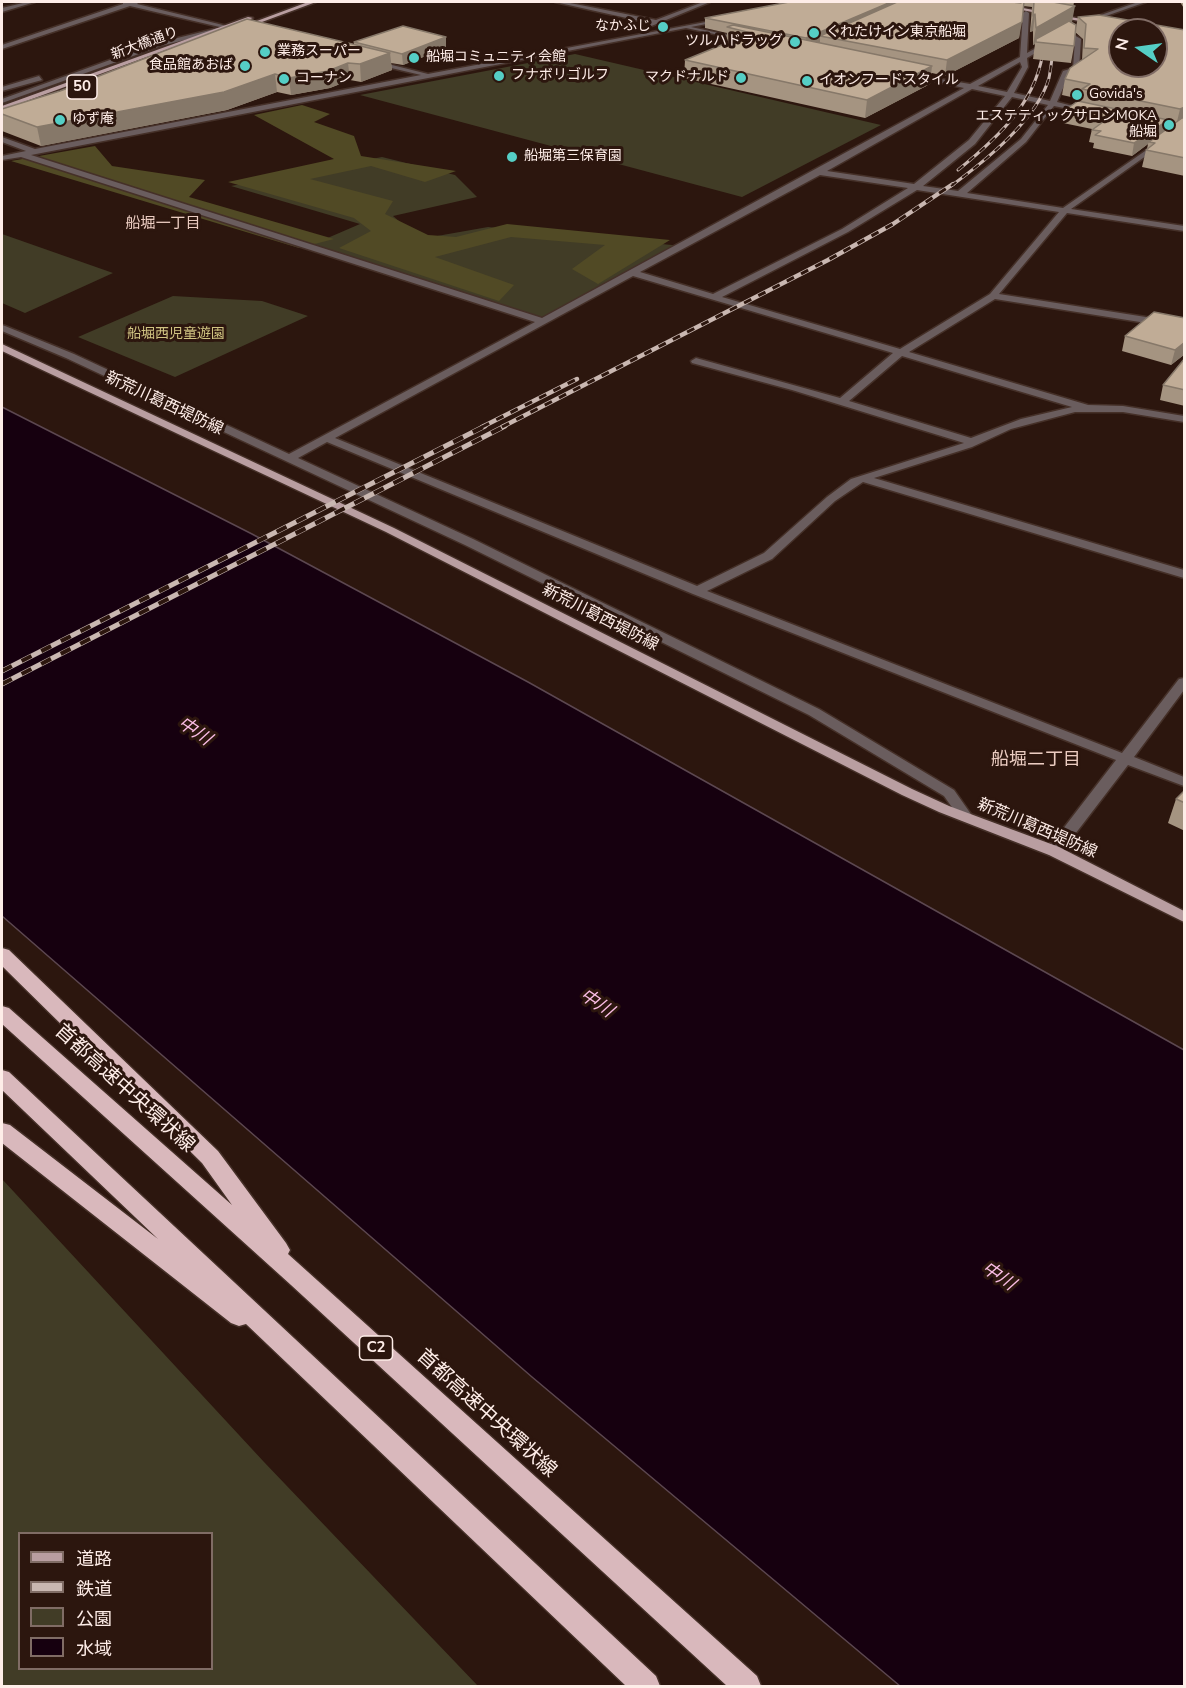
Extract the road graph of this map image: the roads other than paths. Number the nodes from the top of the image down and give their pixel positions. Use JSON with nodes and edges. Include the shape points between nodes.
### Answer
{"nodes":[{"id":1,"x":32,"y":2,"type":"edge"},
{"id":2,"x":121,"y":2,"type":"edge"},
{"id":3,"x":297,"y":2,"type":"edge"},
{"id":4,"x":313,"y":2,"type":"edge"},
{"id":5,"x":558,"y":2,"type":"edge"},
{"id":6,"x":707,"y":2,"type":"edge"},
{"id":7,"x":983,"y":2,"type":"edge"},
{"id":8,"x":1143,"y":2,"type":"edge"},
{"id":9,"x":133,"y":3,"type":"edge"},
{"id":10,"x":2,"y":10,"type":"edge"},
{"id":11,"x":1026,"y":13,"type":"edge"},
{"id":12,"x":737,"y":16,"type":"edge"},
{"id":13,"x":1086,"y":21,"type":"junction"},
{"id":14,"x":656,"y":22,"type":"junction"},
{"id":15,"x":1108,"y":25,"type":"edge"},
{"id":16,"x":680,"y":27,"type":"junction"},
{"id":17,"x":232,"y":29,"type":"junction"},
{"id":18,"x":218,"y":30,"type":"junction"},
{"id":19,"x":1067,"y":33,"type":"junction"},
{"id":20,"x":259,"y":34,"type":"edge"},
{"id":21,"x":624,"y":38,"type":"junction"},
{"id":22,"x":748,"y":41,"type":"edge"},
{"id":23,"x":211,"y":43,"type":"edge"},
{"id":24,"x":159,"y":44,"type":"junction"},
{"id":25,"x":2,"y":47,"type":"edge"},
{"id":26,"x":360,"y":58,"type":"edge"},
{"id":27,"x":1022,"y":58,"type":"junction"},
{"id":28,"x":902,"y":73,"type":"edge"},
{"id":29,"x":429,"y":75,"type":"junction"},
{"id":30,"x":972,"y":87,"type":"junction"},
{"id":31,"x":2,"y":89,"type":"edge"},
{"id":32,"x":23,"y":94,"type":"junction"},
{"id":33,"x":1011,"y":96,"type":"junction"},
{"id":34,"x":2,"y":101,"type":"edge"},
{"id":35,"x":1052,"y":104,"type":"junction"},
{"id":36,"x":2,"y":108,"type":"edge"},
{"id":37,"x":1100,"y":114,"type":"edge"},
{"id":38,"x":2,"y":116,"type":"edge"},
{"id":39,"x":1168,"y":128,"type":"edge"},
{"id":40,"x":1182,"y":129,"type":"edge"},
{"id":41,"x":2,"y":139,"type":"edge"},
{"id":42,"x":35,"y":152,"type":"junction"},
{"id":43,"x":21,"y":154,"type":"junction"},
{"id":44,"x":2,"y":158,"type":"edge"},
{"id":45,"x":819,"y":172,"type":"junction"},
{"id":46,"x":913,"y":187,"type":"junction"},
{"id":47,"x":960,"y":194,"type":"junction"},
{"id":48,"x":1065,"y":211,"type":"junction"},
{"id":49,"x":1185,"y":229,"type":"edge"},
{"id":50,"x":633,"y":273,"type":"junction"},
{"id":51,"x":993,"y":296,"type":"junction"},
{"id":52,"x":714,"y":297,"type":"junction"},
{"id":53,"x":543,"y":321,"type":"junction"},
{"id":54,"x":1185,"y":326,"type":"edge"},
{"id":55,"x":2,"y":328,"type":"edge"},
{"id":56,"x":2,"y":347,"type":"edge"},
{"id":57,"x":904,"y":352,"type":"junction"},
{"id":58,"x":696,"y":361,"type":"dead end"},
{"id":59,"x":842,"y":402,"type":"junction"},
{"id":60,"x":1086,"y":408,"type":"junction"},
{"id":61,"x":1185,"y":418,"type":"edge"},
{"id":62,"x":328,"y":439,"type":"junction"},
{"id":63,"x":972,"y":442,"type":"junction"},
{"id":64,"x":290,"y":458,"type":"junction"},
{"id":65,"x":861,"y":478,"type":"junction"},
{"id":66,"x":1185,"y":574,"type":"edge"},
{"id":67,"x":697,"y":591,"type":"junction"},
{"id":68,"x":1185,"y":682,"type":"edge"},
{"id":69,"x":1126,"y":759,"type":"junction"},
{"id":70,"x":1185,"y":782,"type":"edge"},
{"id":71,"x":966,"y":817,"type":"junction"},
{"id":72,"x":1054,"y":851,"type":"junction"},
{"id":73,"x":1185,"y":917,"type":"edge"},
{"id":74,"x":2,"y":955,"type":"edge"},
{"id":75,"x":2,"y":1013,"type":"edge"},
{"id":76,"x":2,"y":1078,"type":"edge"},
{"id":77,"x":2,"y":1131,"type":"edge"},
{"id":78,"x":298,"y":1278,"type":"junction"},
{"id":79,"x":325,"y":1384,"type":"junction"},
{"id":80,"x":646,"y":1686,"type":"edge"},
{"id":81,"x":747,"y":1686,"type":"edge"}],
"edges":[{"from":1,"to":10,"type":"street"},
{"from":2,"to":9,"type":"street"},
{"from":3,"to":17,"type":"main road","name":"新大橋通り","number":"50"},
{"from":4,"to":17,"type":"main road","name":"新大橋通り","number":"50"},
{"from":5,"to":14,"type":"street"},
{"from":6,"to":14,"type":"street"},
{"from":7,"to":13,"type":"main road"},
{"from":8,"to":13,"type":"street"},
{"from":9,"to":17,"type":"street"},
{"from":9,"to":25,"type":"street"},
{"from":11,"to":27,"type":"street"},
{"from":12,"to":16,"type":"street"},
{"from":13,"to":15,"type":"main road"},
{"from":13,"to":19,"type":"street"},
{"from":14,"to":21,"type":"street"},
{"from":16,"to":21,"type":"street"},
{"from":16,"to":22,"type":"street"},
{"from":17,"to":18,"type":"main road","name":"新大橋通り","number":"50"},
{"from":17,"to":20,"type":"street"},
{"from":17,"to":23,"type":"street"},
{"from":17,"to":38,"type":"main road","name":"新大橋通り","number":"50"},
{"from":18,"to":24,"type":"street"},
{"from":18,"to":36,"type":"main road","name":"新大橋通り","number":"50"},
{"from":19,"to":27,"type":"street"},
{"from":19,"to":35,"type":"street","via":[[1078,39],[1076,69],[1067,71]]},
{"from":21,"to":29,"type":"street"},
{"from":24,"to":31,"type":"street"},
{"from":24,"to":32,"type":"street"},
{"from":26,"to":29,"type":"street"},
{"from":27,"to":30,"type":"street"},
{"from":27,"to":33,"type":"street","via":[[1025,67]]},
{"from":28,"to":30,"type":"street"},
{"from":29,"to":42,"type":"street"},
{"from":30,"to":33,"type":"street"},
{"from":30,"to":45,"type":"street"},
{"from":31,"to":32,"type":"street"},
{"from":32,"to":34,"type":"street"},
{"from":33,"to":35,"type":"street"},
{"from":33,"to":46,"type":"street","via":[[959,154]]},
{"from":35,"to":37,"type":"street"},
{"from":35,"to":47,"type":"street","via":[[1014,150]]},
{"from":39,"to":40,"type":"street"},
{"from":40,"to":48,"type":"street"},
{"from":41,"to":42,"type":"street"},
{"from":42,"to":43,"type":"street"},
{"from":43,"to":44,"type":"street"},
{"from":43,"to":53,"type":"street"},
{"from":45,"to":46,"type":"street"},
{"from":45,"to":50,"type":"street"},
{"from":46,"to":47,"type":"street"},
{"from":46,"to":52,"type":"street","via":[[847,228]]},
{"from":47,"to":48,"type":"street"},
{"from":48,"to":49,"type":"street"},
{"from":48,"to":51,"type":"street"},
{"from":50,"to":52,"type":"street"},
{"from":50,"to":53,"type":"street"},
{"from":51,"to":54,"type":"street"},
{"from":51,"to":57,"type":"street"},
{"from":52,"to":57,"type":"street"},
{"from":53,"to":62,"type":"street"},
{"from":55,"to":64,"type":"street"},
{"from":56,"to":71,"type":"main road","name":"新荒川葛西堤防線","via":[[390,530],[907,792]]},
{"from":57,"to":59,"type":"street"},
{"from":57,"to":60,"type":"street"},
{"from":58,"to":59,"type":"street"},
{"from":59,"to":63,"type":"street"},
{"from":60,"to":61,"type":"street"},
{"from":60,"to":63,"type":"street","via":[[1025,421]]},
{"from":62,"to":64,"type":"street"},
{"from":62,"to":67,"type":"street"},
{"from":63,"to":65,"type":"street"},
{"from":64,"to":71,"type":"street","via":[[814,712],[949,793]]},
{"from":65,"to":66,"type":"street"},
{"from":65,"to":67,"type":"street","via":[[831,499],[768,556]]},
{"from":67,"to":69,"type":"street"},
{"from":68,"to":69,"type":"street"},
{"from":69,"to":70,"type":"street"},
{"from":69,"to":72,"type":"street"},
{"from":71,"to":72,"type":"main road","name":"新荒川葛西堤防線"},
{"from":72,"to":73,"type":"main road","name":"新荒川葛西堤防線"},
{"from":74,"to":78,"type":"highway","via":[[210,1157]]},
{"from":75,"to":78,"type":"highway","name":"首都高速中央環状線","number":"C2"},
{"from":76,"to":79,"type":"highway"},
{"from":77,"to":79,"type":"highway"},
{"from":78,"to":81,"type":"highway","name":"首都高速中央環状線","number":"C2"},
{"from":79,"to":80,"type":"highway"}]}
